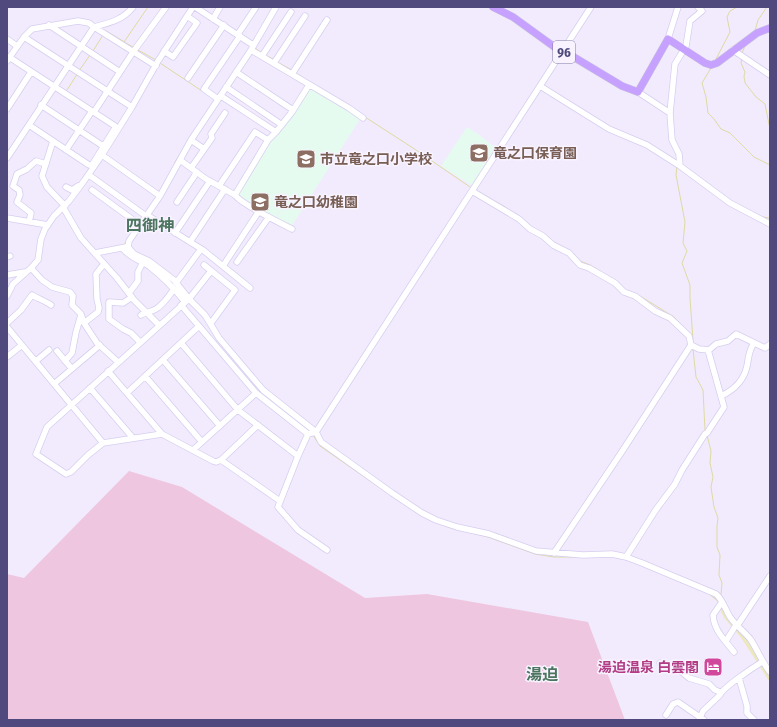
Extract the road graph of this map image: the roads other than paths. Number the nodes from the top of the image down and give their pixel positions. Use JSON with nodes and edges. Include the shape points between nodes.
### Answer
{"nodes":[{"id":1,"x":133,"y":7,"type":"edge"},
{"id":2,"x":166,"y":7,"type":"edge"},
{"id":3,"x":194,"y":7,"type":"edge"},
{"id":4,"x":220,"y":7,"type":"edge"},
{"id":5,"x":256,"y":7,"type":"edge"},
{"id":6,"x":276,"y":7,"type":"edge"},
{"id":7,"x":493,"y":7,"type":"edge"},
{"id":8,"x":591,"y":7,"type":"edge"},
{"id":9,"x":678,"y":7,"type":"edge"},
{"id":10,"x":700,"y":9,"type":"edge"},
{"id":11,"x":291,"y":12,"type":"dead end"},
{"id":12,"x":187,"y":16,"type":"junction"},
{"id":13,"x":305,"y":16,"type":"dead end"},
{"id":14,"x":213,"y":18,"type":"junction"},
{"id":15,"x":327,"y":20,"type":"dead end"},
{"id":16,"x":49,"y":25,"type":"junction"},
{"id":17,"x":224,"y":26,"type":"junction"},
{"id":18,"x":94,"y":27,"type":"junction"},
{"id":19,"x":770,"y":28,"type":"edge"},
{"id":20,"x":239,"y":35,"type":"junction"},
{"id":21,"x":24,"y":36,"type":"junction"},
{"id":22,"x":668,"y":39,"type":"junction"},
{"id":23,"x":7,"y":40,"type":"edge"},
{"id":24,"x":17,"y":46,"type":"junction"},
{"id":25,"x":81,"y":47,"type":"junction"},
{"id":26,"x":252,"y":47,"type":"junction"},
{"id":27,"x":684,"y":49,"type":"junction"},
{"id":28,"x":135,"y":50,"type":"junction"},
{"id":29,"x":733,"y":50,"type":"junction"},
{"id":30,"x":164,"y":51,"type":"junction"},
{"id":31,"x":562,"y":51,"type":"junction"},
{"id":32,"x":263,"y":55,"type":"junction"},
{"id":33,"x":8,"y":59,"type":"edge"},
{"id":34,"x":275,"y":61,"type":"junction"},
{"id":35,"x":157,"y":63,"type":"junction"},
{"id":36,"x":68,"y":66,"type":"junction"},
{"id":37,"x":31,"y":72,"type":"junction"},
{"id":38,"x":120,"y":72,"type":"junction"},
{"id":39,"x":236,"y":72,"type":"junction"},
{"id":40,"x":293,"y":72,"type":"junction"},
{"id":41,"x":770,"y":74,"type":"edge"},
{"id":42,"x":188,"y":78,"type":"dead end"},
{"id":43,"x":309,"y":85,"type":"junction"},
{"id":44,"x":54,"y":86,"type":"junction"},
{"id":45,"x":540,"y":86,"type":"junction"},
{"id":46,"x":226,"y":87,"type":"junction"},
{"id":47,"x":107,"y":91,"type":"junction"},
{"id":48,"x":638,"y":92,"type":"junction"},
{"id":49,"x":220,"y":97,"type":"junction"},
{"id":50,"x":41,"y":105,"type":"junction"},
{"id":51,"x":132,"y":107,"type":"junction"},
{"id":52,"x":7,"y":109,"type":"edge"},
{"id":53,"x":293,"y":110,"type":"junction"},
{"id":54,"x":93,"y":112,"type":"junction"},
{"id":55,"x":670,"y":112,"type":"junction"},
{"id":56,"x":225,"y":113,"type":"dead end"},
{"id":57,"x":363,"y":118,"type":"dead end"},
{"id":58,"x":28,"y":125,"type":"junction"},
{"id":59,"x":282,"y":125,"type":"junction"},
{"id":60,"x":79,"y":130,"type":"junction"},
{"id":61,"x":276,"y":132,"type":"junction"},
{"id":62,"x":192,"y":140,"type":"junction"},
{"id":63,"x":268,"y":140,"type":"junction"},
{"id":64,"x":53,"y":141,"type":"junction"},
{"id":65,"x":104,"y":146,"type":"junction"},
{"id":66,"x":204,"y":149,"type":"junction"},
{"id":67,"x":9,"y":150,"type":"edge"},
{"id":68,"x":66,"y":150,"type":"junction"},
{"id":69,"x":102,"y":155,"type":"junction"},
{"id":70,"x":7,"y":158,"type":"edge"},
{"id":71,"x":180,"y":160,"type":"junction"},
{"id":72,"x":46,"y":164,"type":"junction"},
{"id":73,"x":680,"y":166,"type":"junction"},
{"id":74,"x":191,"y":168,"type":"junction"},
{"id":75,"x":197,"y":172,"type":"junction"},
{"id":76,"x":89,"y":175,"type":"junction"},
{"id":77,"x":84,"y":181,"type":"junction"},
{"id":78,"x":210,"y":181,"type":"junction"},
{"id":79,"x":219,"y":186,"type":"junction"},
{"id":80,"x":66,"y":187,"type":"dead end"},
{"id":81,"x":225,"y":189,"type":"junction"},
{"id":82,"x":92,"y":190,"type":"dead end"},
{"id":83,"x":472,"y":191,"type":"junction"},
{"id":84,"x":158,"y":195,"type":"junction"},
{"id":85,"x":235,"y":195,"type":"junction"},
{"id":86,"x":177,"y":202,"type":"dead end"},
{"id":87,"x":64,"y":206,"type":"junction"},
{"id":88,"x":259,"y":211,"type":"junction"},
{"id":89,"x":145,"y":215,"type":"junction"},
{"id":90,"x":269,"y":217,"type":"junction"},
{"id":91,"x":7,"y":218,"type":"edge"},
{"id":92,"x":29,"y":222,"type":"junction"},
{"id":93,"x":138,"y":224,"type":"junction"},
{"id":94,"x":770,"y":224,"type":"edge"},
{"id":95,"x":48,"y":225,"type":"junction"},
{"id":96,"x":292,"y":229,"type":"dead end"},
{"id":97,"x":175,"y":233,"type":"junction"},
{"id":98,"x":190,"y":242,"type":"junction"},
{"id":99,"x":125,"y":248,"type":"junction"},
{"id":100,"x":201,"y":249,"type":"junction"},
{"id":101,"x":95,"y":253,"type":"junction"},
{"id":102,"x":143,"y":261,"type":"junction"},
{"id":103,"x":237,"y":262,"type":"dead end"},
{"id":104,"x":104,"y":264,"type":"junction"},
{"id":105,"x":204,"y":265,"type":"dead end"},
{"id":106,"x":222,"y":266,"type":"junction"},
{"id":107,"x":29,"y":270,"type":"junction"},
{"id":108,"x":211,"y":271,"type":"junction"},
{"id":109,"x":7,"y":275,"type":"edge"},
{"id":110,"x":175,"y":286,"type":"junction"},
{"id":111,"x":250,"y":288,"type":"dead end"},
{"id":112,"x":130,"y":295,"type":"junction"},
{"id":113,"x":7,"y":296,"type":"edge"},
{"id":114,"x":185,"y":302,"type":"junction"},
{"id":115,"x":51,"y":306,"type":"dead end"},
{"id":116,"x":147,"y":311,"type":"junction"},
{"id":117,"x":81,"y":315,"type":"junction"},
{"id":118,"x":141,"y":316,"type":"dead end"},
{"id":119,"x":211,"y":322,"type":"junction"},
{"id":120,"x":7,"y":323,"type":"edge"},
{"id":121,"x":84,"y":323,"type":"junction"},
{"id":122,"x":159,"y":325,"type":"junction"},
{"id":123,"x":199,"y":326,"type":"junction"},
{"id":124,"x":7,"y":327,"type":"edge"},
{"id":125,"x":140,"y":342,"type":"junction"},
{"id":126,"x":181,"y":343,"type":"junction"},
{"id":127,"x":754,"y":343,"type":"junction"},
{"id":128,"x":22,"y":344,"type":"junction"},
{"id":129,"x":770,"y":344,"type":"edge"},
{"id":130,"x":100,"y":345,"type":"junction"},
{"id":131,"x":692,"y":346,"type":"junction"},
{"id":132,"x":49,"y":350,"type":"dead end"},
{"id":133,"x":708,"y":350,"type":"junction"},
{"id":134,"x":57,"y":351,"type":"dead end"},
{"id":135,"x":7,"y":357,"type":"edge"},
{"id":136,"x":163,"y":360,"type":"junction"},
{"id":137,"x":36,"y":361,"type":"junction"},
{"id":138,"x":65,"y":361,"type":"junction"},
{"id":139,"x":118,"y":362,"type":"junction"},
{"id":140,"x":72,"y":369,"type":"junction"},
{"id":141,"x":108,"y":371,"type":"junction"},
{"id":142,"x":145,"y":376,"type":"junction"},
{"id":143,"x":54,"y":384,"type":"junction"},
{"id":144,"x":90,"y":388,"type":"junction"},
{"id":145,"x":127,"y":393,"type":"junction"},
{"id":146,"x":256,"y":393,"type":"junction"},
{"id":147,"x":721,"y":396,"type":"junction"},
{"id":148,"x":71,"y":404,"type":"junction"},
{"id":149,"x":238,"y":410,"type":"junction"},
{"id":150,"x":258,"y":425,"type":"junction"},
{"id":151,"x":220,"y":426,"type":"junction"},
{"id":152,"x":316,"y":432,"type":"junction"},
{"id":153,"x":162,"y":434,"type":"junction"},
{"id":154,"x":308,"y":434,"type":"junction"},
{"id":155,"x":133,"y":438,"type":"junction"},
{"id":156,"x":202,"y":442,"type":"junction"},
{"id":157,"x":103,"y":443,"type":"junction"},
{"id":158,"x":193,"y":450,"type":"junction"},
{"id":159,"x":298,"y":456,"type":"junction"},
{"id":160,"x":221,"y":460,"type":"junction"},
{"id":161,"x":280,"y":501,"type":"junction"},
{"id":162,"x":327,"y":550,"type":"dead end"},
{"id":163,"x":554,"y":553,"type":"junction"},
{"id":164,"x":626,"y":557,"type":"junction"},
{"id":165,"x":770,"y":576,"type":"edge"},
{"id":166,"x":721,"y":599,"type":"junction"},
{"id":167,"x":737,"y":626,"type":"junction"},
{"id":168,"x":726,"y":641,"type":"junction"},
{"id":169,"x":734,"y":652,"type":"dead end"},
{"id":170,"x":762,"y":662,"type":"junction"},
{"id":171,"x":660,"y":663,"type":"dead end"},
{"id":172,"x":770,"y":672,"type":"edge"},
{"id":173,"x":739,"y":678,"type":"junction"},
{"id":174,"x":720,"y":692,"type":"junction"},
{"id":175,"x":666,"y":715,"type":"dead end"},
{"id":176,"x":701,"y":719,"type":"edge"},
{"id":177,"x":754,"y":720,"type":"edge"}],
"edges":[{"from":1,"to":18,"type":"street","via":[[114,21]]},
{"from":2,"to":28,"type":"street"},
{"from":3,"to":12,"type":"street"},
{"from":3,"to":14,"type":"street"},
{"from":4,"to":14,"type":"street"},
{"from":5,"to":20,"type":"street"},
{"from":6,"to":26,"type":"street"},
{"from":7,"to":31,"type":"main road","number":"96","via":[[513,17]]},
{"from":8,"to":31,"type":"street"},
{"from":9,"to":22,"type":"street"},
{"from":10,"to":27,"type":"street","via":[[690,21],[688,42]]},
{"from":11,"to":32,"type":"street"},
{"from":12,"to":30,"type":"street"},
{"from":12,"to":30,"type":"street","via":[[197,23],[173,57]]},
{"from":13,"to":34,"type":"street"},
{"from":14,"to":17,"type":"street"},
{"from":15,"to":40,"type":"street"},
{"from":16,"to":18,"type":"street","via":[[78,21],[89,22]]},
{"from":16,"to":21,"type":"street","via":[[32,29]]},
{"from":16,"to":25,"type":"street"},
{"from":17,"to":20,"type":"street"},
{"from":17,"to":42,"type":"street"},
{"from":18,"to":25,"type":"street"},
{"from":18,"to":28,"type":"street"},
{"from":19,"to":29,"type":"main road","via":[[757,33]]},
{"from":20,"to":26,"type":"street"},
{"from":20,"to":49,"type":"street","via":[[204,89]]},
{"from":21,"to":24,"type":"street"},
{"from":21,"to":36,"type":"street"},
{"from":22,"to":27,"type":"main road"},
{"from":22,"to":48,"type":"main road"},
{"from":23,"to":24,"type":"street"},
{"from":24,"to":33,"type":"street"},
{"from":25,"to":36,"type":"street"},
{"from":25,"to":38,"type":"street"},
{"from":26,"to":32,"type":"street"},
{"from":26,"to":39,"type":"street"},
{"from":27,"to":29,"type":"main road","via":[[711,64]]},
{"from":27,"to":55,"type":"street","via":[[675,64]]},
{"from":28,"to":35,"type":"street"},
{"from":28,"to":38,"type":"street"},
{"from":29,"to":41,"type":"street"},
{"from":30,"to":35,"type":"street"},
{"from":31,"to":45,"type":"street"},
{"from":31,"to":48,"type":"main road","number":"96","via":[[622,86]]},
{"from":32,"to":34,"type":"street"},
{"from":33,"to":37,"type":"street"},
{"from":34,"to":40,"type":"street"},
{"from":35,"to":51,"type":"street"},
{"from":36,"to":44,"type":"street"},
{"from":36,"to":47,"type":"street"},
{"from":37,"to":44,"type":"street"},
{"from":37,"to":52,"type":"street"},
{"from":38,"to":47,"type":"street"},
{"from":39,"to":46,"type":"street"},
{"from":39,"to":53,"type":"street"},
{"from":40,"to":43,"type":"street"},
{"from":43,"to":53,"type":"street"},
{"from":43,"to":57,"type":"street"},
{"from":44,"to":50,"type":"street"},
{"from":44,"to":54,"type":"street"},
{"from":45,"to":73,"type":"street","via":[[609,128],[647,146]]},
{"from":45,"to":83,"type":"street"},
{"from":46,"to":49,"type":"street"},
{"from":46,"to":59,"type":"street"},
{"from":47,"to":51,"type":"street"},
{"from":47,"to":54,"type":"street"},
{"from":48,"to":55,"type":"street"},
{"from":49,"to":61,"type":"street"},
{"from":49,"to":62,"type":"street"},
{"from":50,"to":58,"type":"street"},
{"from":50,"to":60,"type":"street"},
{"from":51,"to":69,"type":"street"},
{"from":53,"to":59,"type":"street"},
{"from":54,"to":60,"type":"street"},
{"from":54,"to":65,"type":"street","via":[[115,126]]},
{"from":55,"to":73,"type":"street","via":[[672,140],[679,154]]},
{"from":56,"to":66,"type":"street","via":[[210,134],[212,138]]},
{"from":58,"to":64,"type":"street"},
{"from":58,"to":67,"type":"street"},
{"from":59,"to":61,"type":"street"},
{"from":60,"to":65,"type":"street"},
{"from":60,"to":68,"type":"street"},
{"from":61,"to":63,"type":"street"},
{"from":62,"to":66,"type":"street"},
{"from":62,"to":71,"type":"street"},
{"from":63,"to":79,"type":"street","via":[[255,132]]},
{"from":63,"to":85,"type":"street"},
{"from":64,"to":68,"type":"street"},
{"from":64,"to":72,"type":"street"},
{"from":65,"to":68,"type":"street","via":[[89,165]]},
{"from":66,"to":74,"type":"street"},
{"from":67,"to":70,"type":"street"},
{"from":69,"to":76,"type":"street"},
{"from":69,"to":84,"type":"street"},
{"from":71,"to":74,"type":"street"},
{"from":71,"to":84,"type":"street"},
{"from":72,"to":87,"type":"street","via":[[42,176],[47,187]]},
{"from":72,"to":92,"type":"street","via":[[36,161],[17,174],[13,186],[20,194],[17,202],[31,213]]},
{"from":73,"to":94,"type":"street","via":[[730,203]]},
{"from":74,"to":75,"type":"street"},
{"from":75,"to":78,"type":"street"},
{"from":75,"to":86,"type":"street"},
{"from":76,"to":77,"type":"street"},
{"from":76,"to":89,"type":"street"},
{"from":77,"to":80,"type":"street","via":[[73,190]]},
{"from":77,"to":87,"type":"street"},
{"from":78,"to":79,"type":"street"},
{"from":78,"to":97,"type":"street"},
{"from":79,"to":81,"type":"street"},
{"from":81,"to":85,"type":"street"},
{"from":81,"to":98,"type":"street"},
{"from":82,"to":93,"type":"street"},
{"from":83,"to":131,"type":"street","via":[[519,219],[553,245],[569,253],[580,264],[670,318],[689,336]]},
{"from":83,"to":152,"type":"street"},
{"from":84,"to":89,"type":"street"},
{"from":85,"to":88,"type":"street"},
{"from":87,"to":95,"type":"street"},
{"from":87,"to":101,"type":"street","via":[[82,238]]},
{"from":88,"to":90,"type":"street"},
{"from":88,"to":106,"type":"street"},
{"from":89,"to":93,"type":"street"},
{"from":89,"to":97,"type":"street"},
{"from":90,"to":96,"type":"street"},
{"from":90,"to":103,"type":"street"},
{"from":91,"to":92,"type":"street"},
{"from":92,"to":95,"type":"street"},
{"from":93,"to":99,"type":"street"},
{"from":95,"to":107,"type":"street","via":[[40,240],[38,260]]},
{"from":97,"to":98,"type":"street"},
{"from":98,"to":100,"type":"street"},
{"from":99,"to":101,"type":"street"},
{"from":99,"to":102,"type":"street","via":[[130,256]]},
{"from":100,"to":106,"type":"street"},
{"from":100,"to":110,"type":"street"},
{"from":101,"to":104,"type":"street"},
{"from":102,"to":110,"type":"street"},
{"from":102,"to":112,"type":"street","via":[[138,272],[138,281]]},
{"from":104,"to":112,"type":"street"},
{"from":104,"to":121,"type":"street","via":[[96,274],[98,312]]},
{"from":105,"to":108,"type":"street"},
{"from":106,"to":111,"type":"street"},
{"from":107,"to":109,"type":"street"},
{"from":107,"to":113,"type":"street","via":[[13,284]]},
{"from":107,"to":117,"type":"street","via":[[52,287],[70,292],[73,296],[72,304]]},
{"from":108,"to":114,"type":"street"},
{"from":108,"to":119,"type":"street","via":[[235,290]]},
{"from":110,"to":114,"type":"street"},
{"from":110,"to":116,"type":"street","via":[[161,305],[155,310]]},
{"from":112,"to":116,"type":"street"},
{"from":112,"to":125,"type":"street","via":[[123,304],[109,302],[109,319]]},
{"from":114,"to":119,"type":"street"},
{"from":114,"to":122,"type":"street"},
{"from":114,"to":123,"type":"street"},
{"from":115,"to":120,"type":"street","via":[[32,295]]},
{"from":116,"to":118,"type":"street"},
{"from":116,"to":122,"type":"street"},
{"from":117,"to":121,"type":"street"},
{"from":117,"to":138,"type":"street","via":[[72,353]]},
{"from":119,"to":152,"type":"street","via":[[219,338],[263,390]]},
{"from":121,"to":130,"type":"street"},
{"from":122,"to":125,"type":"street"},
{"from":123,"to":126,"type":"street"},
{"from":123,"to":146,"type":"street"},
{"from":124,"to":128,"type":"street"},
{"from":125,"to":139,"type":"street"},
{"from":126,"to":136,"type":"street"},
{"from":126,"to":149,"type":"street"},
{"from":127,"to":129,"type":"street","via":[[765,348]]},
{"from":127,"to":133,"type":"street","via":[[736,334],[728,341],[716,344]]},
{"from":127,"to":147,"type":"street","via":[[749,351],[744,375],[731,392]]},
{"from":128,"to":135,"type":"street"},
{"from":128,"to":137,"type":"street"},
{"from":130,"to":139,"type":"street"},
{"from":130,"to":140,"type":"street"},
{"from":131,"to":133,"type":"street"},
{"from":131,"to":163,"type":"street"},
{"from":132,"to":137,"type":"street"},
{"from":133,"to":147,"type":"street"},
{"from":134,"to":138,"type":"street"},
{"from":136,"to":142,"type":"street"},
{"from":136,"to":151,"type":"street"},
{"from":137,"to":143,"type":"street"},
{"from":138,"to":140,"type":"street"},
{"from":139,"to":141,"type":"street"},
{"from":140,"to":143,"type":"street"},
{"from":141,"to":144,"type":"street"},
{"from":141,"to":145,"type":"street"},
{"from":142,"to":145,"type":"street"},
{"from":142,"to":156,"type":"street"},
{"from":143,"to":148,"type":"street"},
{"from":144,"to":148,"type":"street"},
{"from":144,"to":155,"type":"street"},
{"from":145,"to":153,"type":"street"},
{"from":146,"to":149,"type":"street"},
{"from":146,"to":154,"type":"street"},
{"from":147,"to":164,"type":"street","via":[[724,408]]},
{"from":148,"to":157,"type":"street"},
{"from":148,"to":157,"type":"street","via":[[47,428],[36,454],[66,474]]},
{"from":149,"to":150,"type":"street"},
{"from":149,"to":151,"type":"street"},
{"from":150,"to":159,"type":"street"},
{"from":150,"to":160,"type":"street"},
{"from":151,"to":156,"type":"street"},
{"from":152,"to":154,"type":"street"},
{"from":152,"to":163,"type":"street","via":[[321,442],[422,513],[536,552]]},
{"from":153,"to":155,"type":"street"},
{"from":153,"to":158,"type":"street"},
{"from":154,"to":159,"type":"street"},
{"from":155,"to":157,"type":"street"},
{"from":156,"to":158,"type":"street"},
{"from":158,"to":160,"type":"street","via":[[212,461]]},
{"from":159,"to":161,"type":"street"},
{"from":160,"to":161,"type":"street"},
{"from":161,"to":162,"type":"street","via":[[278,507],[298,530]]},
{"from":163,"to":164,"type":"street","via":[[612,554]]},
{"from":164,"to":166,"type":"street","via":[[716,594]]},
{"from":165,"to":167,"type":"street"},
{"from":166,"to":167,"type":"street"},
{"from":166,"to":168,"type":"street","via":[[713,615],[716,628]]},
{"from":167,"to":168,"type":"street"},
{"from":167,"to":170,"type":"street","via":[[750,640]]},
{"from":168,"to":169,"type":"street"},
{"from":170,"to":172,"type":"street"},
{"from":170,"to":173,"type":"street"},
{"from":171,"to":174,"type":"street","via":[[677,668],[689,678],[709,684]]},
{"from":173,"to":174,"type":"street"},
{"from":173,"to":177,"type":"street","via":[[747,713]]},
{"from":174,"to":176,"type":"street","via":[[720,695],[703,711]]},
{"from":175,"to":176,"type":"street","via":[[676,702]]}]}
